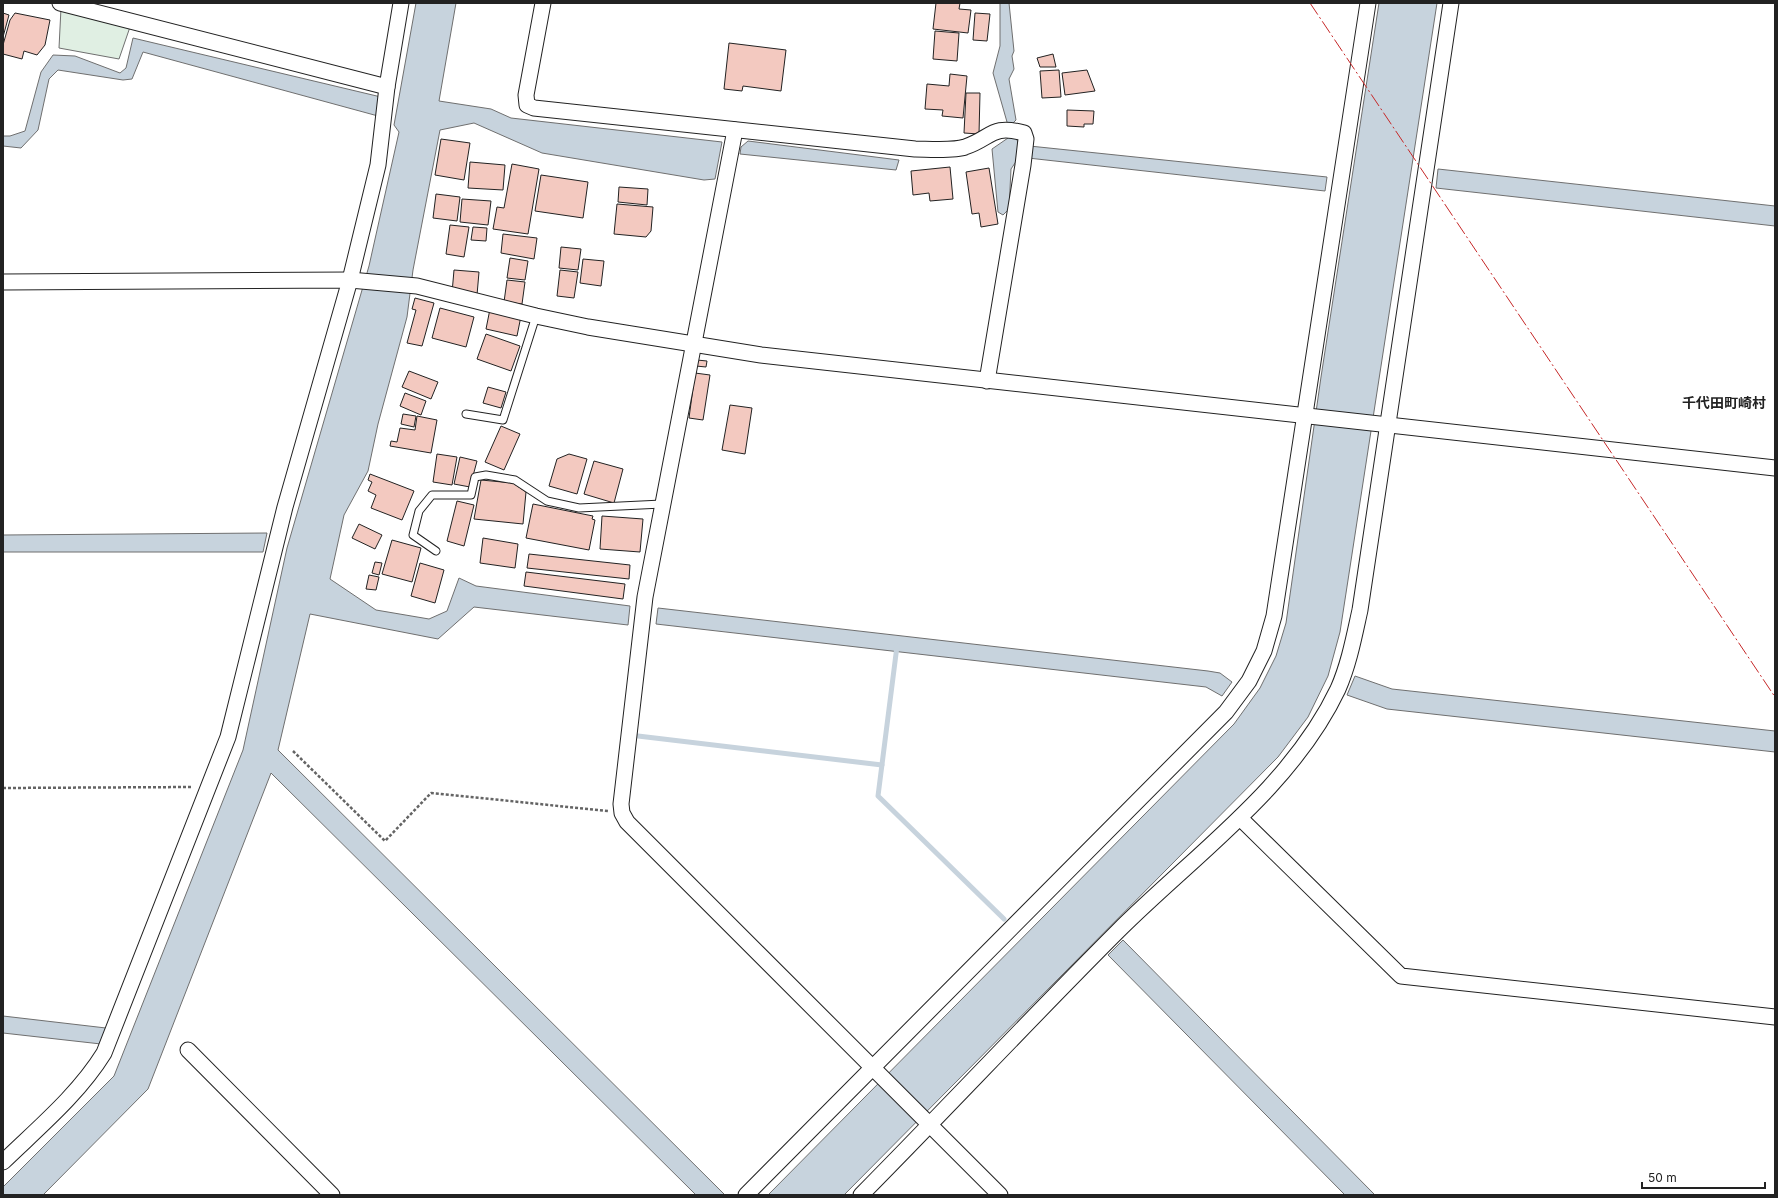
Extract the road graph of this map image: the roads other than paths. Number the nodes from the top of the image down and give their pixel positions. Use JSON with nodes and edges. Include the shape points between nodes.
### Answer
{"nodes":[{"id":1,"x":60,"y":3,"type":"edge"},
{"id":2,"x":401,"y":3,"type":"edge"},
{"id":3,"x":543,"y":3,"type":"edge"},
{"id":4,"x":1368,"y":3,"type":"edge"},
{"id":5,"x":1451,"y":3,"type":"edge"},
{"id":6,"x":387,"y":87,"type":"junction"},
{"id":7,"x":735,"y":130,"type":"junction"},
{"id":8,"x":354,"y":281,"type":"junction"},
{"id":9,"x":3,"y":282,"type":"edge"},
{"id":10,"x":536,"y":316,"type":"junction"},
{"id":11,"x":693,"y":344,"type":"junction"},
{"id":12,"x":987,"y":381,"type":"junction"},
{"id":13,"x":466,"y":414,"type":"dead end"},
{"id":14,"x":1308,"y":417,"type":"junction"},
{"id":15,"x":1380,"y":425,"type":"junction"},
{"id":16,"x":1775,"y":468,"type":"edge"},
{"id":17,"x":662,"y":504,"type":"junction"},
{"id":18,"x":436,"y":551,"type":"dead end"},
{"id":19,"x":1240,"y":818,"type":"junction"},
{"id":20,"x":1775,"y":1017,"type":"edge"},
{"id":21,"x":188,"y":1050,"type":"dead end"},
{"id":22,"x":875,"y":1070,"type":"junction"},
{"id":23,"x":928,"y":1123,"type":"junction"},
{"id":24,"x":3,"y":1162,"type":"edge"},
{"id":25,"x":332,"y":1195,"type":"edge"},
{"id":26,"x":746,"y":1195,"type":"edge"},
{"id":27,"x":861,"y":1195,"type":"edge"},
{"id":28,"x":1000,"y":1195,"type":"edge"}],
"edges":[{"from":1,"to":6,"type":"street"},
{"from":2,"to":6,"type":"street"},
{"from":3,"to":7,"type":"street","via":[[526,95],[527,105],[534,108]]},
{"from":4,"to":14,"type":"street"},
{"from":5,"to":15,"type":"street"},
{"from":6,"to":8,"type":"street","via":[[378,165]]},
{"from":7,"to":11,"type":"street"},
{"from":7,"to":12,"type":"street","via":[[915,150],[965,148],[992,132],[1016,133],[1023,165]]},
{"from":8,"to":9,"type":"street"},
{"from":8,"to":10,"type":"street","via":[[417,286]]},
{"from":8,"to":24,"type":"street","via":[[286,508],[228,737],[104,1053],[95,1068],[77,1088]]},
{"from":10,"to":11,"type":"street"},
{"from":10,"to":13,"type":"lane","via":[[503,420]]},
{"from":11,"to":12,"type":"street","via":[[761,355]]},
{"from":11,"to":17,"type":"street"},
{"from":12,"to":14,"type":"street"},
{"from":14,"to":15,"type":"street"},
{"from":14,"to":22,"type":"street","via":[[1274,616],[1264,651],[1249,681],[1226,712]]},
{"from":15,"to":16,"type":"street"},
{"from":15,"to":19,"type":"street","via":[[1360,610],[1350,655],[1338,688],[1320,722],[1296,756]]},
{"from":17,"to":18,"type":"lane","via":[[578,508],[547,501],[516,480],[486,475],[474,478],[471,496],[432,495],[419,511],[413,535]]},
{"from":17,"to":22,"type":"street","via":[[645,597],[622,813],[626,822]]},
{"from":19,"to":20,"type":"street","via":[[1401,976]]},
{"from":19,"to":23,"type":"street","via":[[1119,930]]},
{"from":21,"to":25,"type":"street"},
{"from":22,"to":23,"type":"street"},
{"from":22,"to":26,"type":"street"},
{"from":23,"to":27,"type":"street"},
{"from":23,"to":28,"type":"street"}]}
